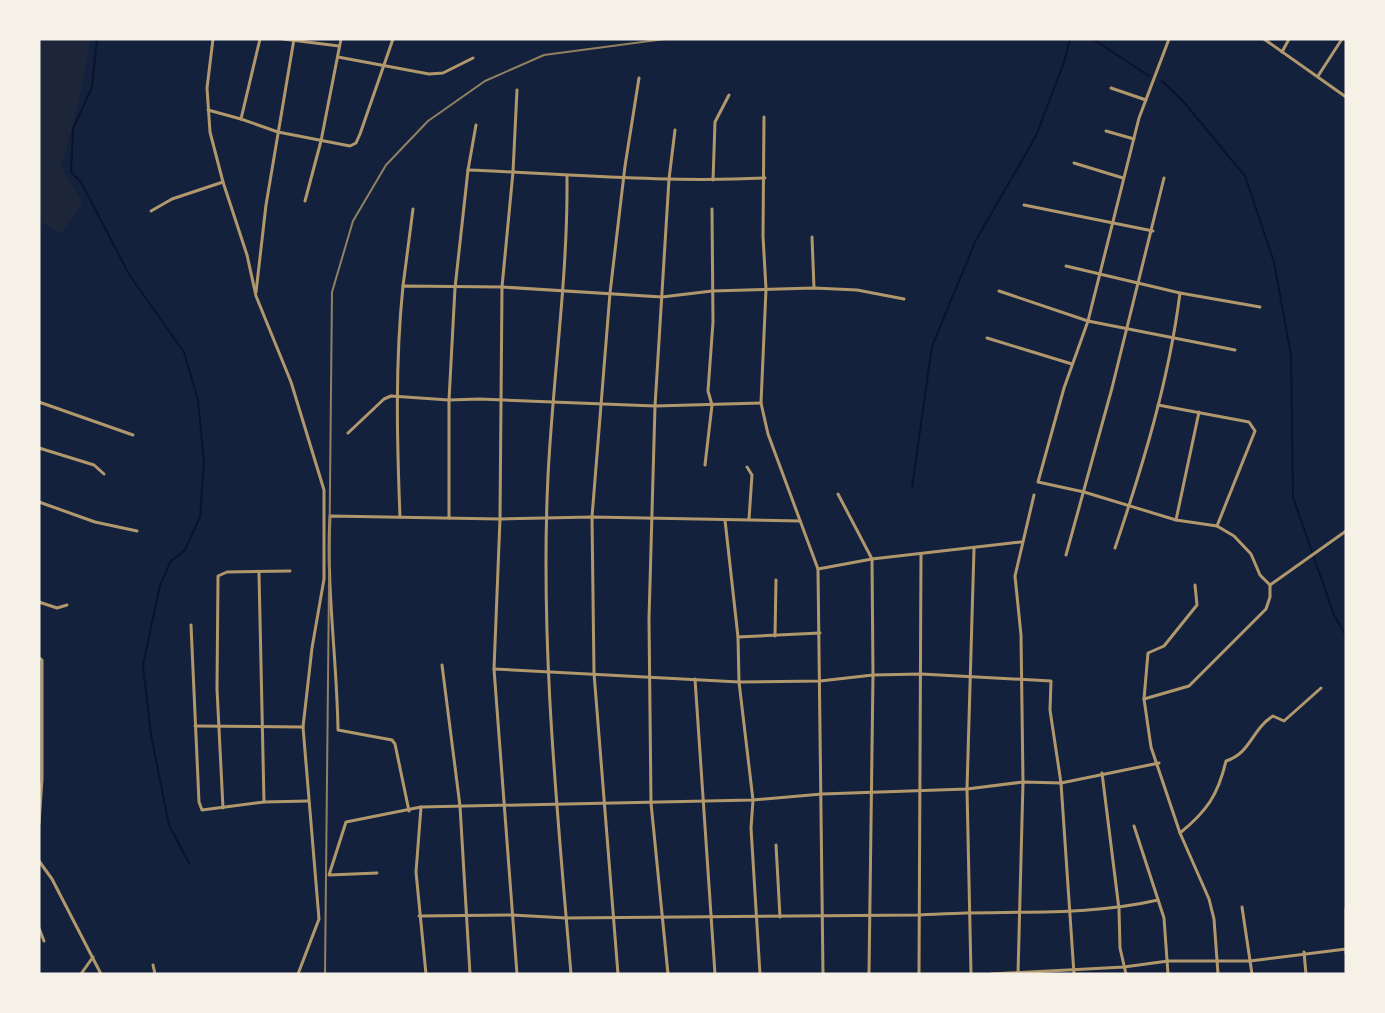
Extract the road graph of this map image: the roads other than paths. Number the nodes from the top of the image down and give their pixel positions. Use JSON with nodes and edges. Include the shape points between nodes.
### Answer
{"nodes":[{"id":1,"x":213,"y":39,"type":"edge"},
{"id":2,"x":260,"y":39,"type":"edge"},
{"id":3,"x":283,"y":39,"type":"edge"},
{"id":4,"x":341,"y":39,"type":"edge"},
{"id":5,"x":393,"y":39,"type":"edge"},
{"id":6,"x":1169,"y":39,"type":"edge"},
{"id":7,"x":1264,"y":39,"type":"edge"},
{"id":8,"x":1289,"y":39,"type":"edge"},
{"id":9,"x":1342,"y":39,"type":"edge"},
{"id":10,"x":294,"y":41,"type":"edge"},
{"id":11,"x":339,"y":46,"type":"junction"},
{"id":12,"x":1282,"y":52,"type":"junction"},
{"id":13,"x":338,"y":57,"type":"junction"},
{"id":14,"x":473,"y":58,"type":"dead end"},
{"id":15,"x":384,"y":66,"type":"junction"},
{"id":16,"x":1318,"y":76,"type":"junction"},
{"id":17,"x":639,"y":78,"type":"dead end"},
{"id":18,"x":1111,"y":88,"type":"dead end"},
{"id":19,"x":517,"y":90,"type":"dead end"},
{"id":20,"x":729,"y":95,"type":"dead end"},
{"id":21,"x":1346,"y":97,"type":"edge"},
{"id":22,"x":1146,"y":100,"type":"junction"},
{"id":23,"x":208,"y":110,"type":"junction"},
{"id":24,"x":764,"y":117,"type":"dead end"},
{"id":25,"x":241,"y":119,"type":"junction"},
{"id":26,"x":476,"y":125,"type":"dead end"},
{"id":27,"x":675,"y":130,"type":"dead end"},
{"id":28,"x":1106,"y":131,"type":"dead end"},
{"id":29,"x":278,"y":132,"type":"junction"},
{"id":30,"x":1134,"y":139,"type":"junction"},
{"id":31,"x":321,"y":141,"type":"junction"},
{"id":32,"x":1074,"y":163,"type":"dead end"},
{"id":33,"x":468,"y":170,"type":"junction"},
{"id":34,"x":513,"y":172,"type":"junction"},
{"id":35,"x":567,"y":177,"type":"junction"},
{"id":36,"x":624,"y":178,"type":"junction"},
{"id":37,"x":765,"y":178,"type":"junction"},
{"id":38,"x":1123,"y":178,"type":"junction"},
{"id":39,"x":1164,"y":178,"type":"dead end"},
{"id":40,"x":669,"y":179,"type":"junction"},
{"id":41,"x":713,"y":180,"type":"junction"},
{"id":42,"x":223,"y":182,"type":"junction"},
{"id":43,"x":305,"y":201,"type":"dead end"},
{"id":44,"x":1024,"y":205,"type":"dead end"},
{"id":45,"x":413,"y":209,"type":"dead end"},
{"id":46,"x":712,"y":209,"type":"dead end"},
{"id":47,"x":151,"y":211,"type":"dead end"},
{"id":48,"x":1112,"y":225,"type":"junction"},
{"id":49,"x":1153,"y":231,"type":"junction"},
{"id":50,"x":812,"y":237,"type":"dead end"},
{"id":51,"x":1066,"y":266,"type":"dead end"},
{"id":52,"x":1100,"y":274,"type":"junction"},
{"id":53,"x":1137,"y":283,"type":"junction"},
{"id":54,"x":403,"y":286,"type":"junction"},
{"id":55,"x":502,"y":287,"type":"junction"},
{"id":56,"x":455,"y":288,"type":"junction"},
{"id":57,"x":814,"y":288,"type":"junction"},
{"id":58,"x":766,"y":289,"type":"junction"},
{"id":59,"x":712,"y":291,"type":"junction"},
{"id":60,"x":999,"y":291,"type":"dead end"},
{"id":61,"x":562,"y":292,"type":"junction"},
{"id":62,"x":610,"y":293,"type":"junction"},
{"id":63,"x":1180,"y":293,"type":"junction"},
{"id":64,"x":256,"y":296,"type":"junction"},
{"id":65,"x":662,"y":297,"type":"junction"},
{"id":66,"x":904,"y":299,"type":"dead end"},
{"id":67,"x":1260,"y":307,"type":"dead end"},
{"id":68,"x":1088,"y":321,"type":"junction"},
{"id":69,"x":1127,"y":329,"type":"junction"},
{"id":70,"x":987,"y":338,"type":"dead end"},
{"id":71,"x":1174,"y":339,"type":"junction"},
{"id":72,"x":1235,"y":350,"type":"dead end"},
{"id":73,"x":1072,"y":364,"type":"junction"},
{"id":74,"x":398,"y":397,"type":"junction"},
{"id":75,"x":501,"y":399,"type":"junction"},
{"id":76,"x":449,"y":400,"type":"junction"},
{"id":77,"x":39,"y":402,"type":"edge"},
{"id":78,"x":555,"y":404,"type":"junction"},
{"id":79,"x":761,"y":404,"type":"junction"},
{"id":80,"x":603,"y":405,"type":"junction"},
{"id":81,"x":712,"y":405,"type":"junction"},
{"id":82,"x":1158,"y":405,"type":"junction"},
{"id":83,"x":655,"y":406,"type":"junction"},
{"id":84,"x":1199,"y":412,"type":"junction"},
{"id":85,"x":348,"y":433,"type":"dead end"},
{"id":86,"x":133,"y":435,"type":"dead end"},
{"id":87,"x":39,"y":448,"type":"edge"},
{"id":88,"x":705,"y":465,"type":"dead end"},
{"id":89,"x":747,"y":467,"type":"dead end"},
{"id":90,"x":104,"y":474,"type":"dead end"},
{"id":91,"x":1084,"y":492,"type":"junction"},
{"id":92,"x":838,"y":494,"type":"dead end"},
{"id":93,"x":1034,"y":495,"type":"dead end"},
{"id":94,"x":39,"y":502,"type":"edge"},
{"id":95,"x":1129,"y":506,"type":"junction"},
{"id":96,"x":400,"y":517,"type":"junction"},
{"id":97,"x":592,"y":517,"type":"junction"},
{"id":98,"x":650,"y":517,"type":"junction"},
{"id":99,"x":449,"y":518,"type":"junction"},
{"id":100,"x":500,"y":519,"type":"junction"},
{"id":101,"x":548,"y":519,"type":"junction"},
{"id":102,"x":749,"y":519,"type":"junction"},
{"id":103,"x":725,"y":520,"type":"junction"},
{"id":104,"x":1176,"y":520,"type":"junction"},
{"id":105,"x":800,"y":521,"type":"junction"},
{"id":106,"x":1217,"y":526,"type":"junction"},
{"id":107,"x":137,"y":531,"type":"dead end"},
{"id":108,"x":1346,"y":531,"type":"edge"},
{"id":109,"x":1021,"y":542,"type":"junction"},
{"id":110,"x":1115,"y":548,"type":"dead end"},
{"id":111,"x":974,"y":549,"type":"junction"},
{"id":112,"x":921,"y":554,"type":"junction"},
{"id":113,"x":1066,"y":555,"type":"dead end"},
{"id":114,"x":872,"y":559,"type":"junction"},
{"id":115,"x":818,"y":569,"type":"junction"},
{"id":116,"x":290,"y":571,"type":"dead end"},
{"id":117,"x":259,"y":573,"type":"junction"},
{"id":118,"x":776,"y":579,"type":"dead end"},
{"id":119,"x":1195,"y":585,"type":"dead end"},
{"id":120,"x":1269,"y":585,"type":"junction"},
{"id":121,"x":39,"y":602,"type":"edge"},
{"id":122,"x":67,"y":605,"type":"dead end"},
{"id":123,"x":191,"y":626,"type":"dead end"},
{"id":124,"x":820,"y":633,"type":"junction"},
{"id":125,"x":775,"y":636,"type":"junction"},
{"id":126,"x":738,"y":637,"type":"junction"},
{"id":127,"x":39,"y":658,"type":"edge"},
{"id":128,"x":442,"y":665,"type":"dead end"},
{"id":129,"x":494,"y":669,"type":"junction"},
{"id":130,"x":547,"y":671,"type":"junction"},
{"id":131,"x":594,"y":673,"type":"junction"},
{"id":132,"x":921,"y":674,"type":"junction"},
{"id":133,"x":873,"y":675,"type":"junction"},
{"id":134,"x":650,"y":677,"type":"junction"},
{"id":135,"x":972,"y":678,"type":"junction"},
{"id":136,"x":695,"y":680,"type":"junction"},
{"id":137,"x":1022,"y":680,"type":"junction"},
{"id":138,"x":820,"y":681,"type":"junction"},
{"id":139,"x":739,"y":682,"type":"junction"},
{"id":140,"x":1321,"y":688,"type":"dead end"},
{"id":141,"x":1144,"y":699,"type":"junction"},
{"id":142,"x":40,"y":709,"type":"edge"},
{"id":143,"x":195,"y":726,"type":"junction"},
{"id":144,"x":220,"y":726,"type":"junction"},
{"id":145,"x":303,"y":727,"type":"junction"},
{"id":146,"x":261,"y":728,"type":"junction"},
{"id":147,"x":1158,"y":763,"type":"junction"},
{"id":148,"x":1102,"y":773,"type":"junction"},
{"id":149,"x":1023,"y":782,"type":"junction"},
{"id":150,"x":1061,"y":783,"type":"junction"},
{"id":151,"x":967,"y":789,"type":"junction"},
{"id":152,"x":918,"y":790,"type":"junction"},
{"id":153,"x":871,"y":792,"type":"junction"},
{"id":154,"x":822,"y":794,"type":"junction"},
{"id":155,"x":753,"y":800,"type":"junction"},
{"id":156,"x":308,"y":801,"type":"junction"},
{"id":157,"x":704,"y":801,"type":"junction"},
{"id":158,"x":264,"y":802,"type":"junction"},
{"id":159,"x":651,"y":803,"type":"junction"},
{"id":160,"x":606,"y":804,"type":"junction"},
{"id":161,"x":504,"y":805,"type":"junction"},
{"id":162,"x":460,"y":806,"type":"junction"},
{"id":163,"x":557,"y":806,"type":"junction"},
{"id":164,"x":421,"y":807,"type":"junction"},
{"id":165,"x":223,"y":808,"type":"junction"},
{"id":166,"x":409,"y":811,"type":"junction"},
{"id":167,"x":39,"y":824,"type":"edge"},
{"id":168,"x":1134,"y":826,"type":"dead end"},
{"id":169,"x":1180,"y":833,"type":"junction"},
{"id":170,"x":776,"y":845,"type":"dead end"},
{"id":171,"x":39,"y":861,"type":"edge"},
{"id":172,"x":377,"y":873,"type":"dead end"},
{"id":173,"x":1158,"y":900,"type":"junction"},
{"id":174,"x":1242,"y":907,"type":"dead end"},
{"id":175,"x":1119,"y":909,"type":"junction"},
{"id":176,"x":1346,"y":909,"type":"edge"},
{"id":177,"x":969,"y":911,"type":"junction"},
{"id":178,"x":1018,"y":911,"type":"junction"},
{"id":179,"x":1070,"y":912,"type":"junction"},
{"id":180,"x":513,"y":915,"type":"junction"},
{"id":181,"x":868,"y":915,"type":"junction"},
{"id":182,"x":919,"y":915,"type":"junction"},
{"id":183,"x":420,"y":916,"type":"junction"},
{"id":184,"x":466,"y":916,"type":"junction"},
{"id":185,"x":661,"y":916,"type":"junction"},
{"id":186,"x":709,"y":916,"type":"junction"},
{"id":187,"x":823,"y":916,"type":"junction"},
{"id":188,"x":614,"y":917,"type":"junction"},
{"id":189,"x":757,"y":917,"type":"junction"},
{"id":190,"x":780,"y":917,"type":"junction"},
{"id":191,"x":566,"y":918,"type":"junction"},
{"id":192,"x":39,"y":928,"type":"edge"},
{"id":193,"x":44,"y":941,"type":"dead end"},
{"id":194,"x":1346,"y":950,"type":"edge"},
{"id":195,"x":1304,"y":952,"type":"junction"},
{"id":196,"x":93,"y":957,"type":"junction"},
{"id":197,"x":1216,"y":959,"type":"junction"},
{"id":198,"x":1250,"y":960,"type":"junction"},
{"id":199,"x":1168,"y":961,"type":"junction"},
{"id":200,"x":153,"y":965,"type":"dead end"},
{"id":201,"x":1124,"y":967,"type":"junction"},
{"id":202,"x":1074,"y":972,"type":"edge"},
{"id":203,"x":1018,"y":973,"type":"edge"},
{"id":204,"x":81,"y":974,"type":"edge"},
{"id":205,"x":101,"y":974,"type":"edge"},
{"id":206,"x":155,"y":974,"type":"edge"},
{"id":207,"x":298,"y":974,"type":"edge"},
{"id":208,"x":426,"y":974,"type":"edge"},
{"id":209,"x":470,"y":974,"type":"edge"},
{"id":210,"x":517,"y":974,"type":"edge"},
{"id":211,"x":571,"y":974,"type":"edge"},
{"id":212,"x":618,"y":974,"type":"edge"},
{"id":213,"x":668,"y":974,"type":"edge"},
{"id":214,"x":715,"y":974,"type":"edge"},
{"id":215,"x":760,"y":974,"type":"edge"},
{"id":216,"x":823,"y":974,"type":"edge"},
{"id":217,"x":869,"y":974,"type":"edge"},
{"id":218,"x":919,"y":974,"type":"edge"},
{"id":219,"x":970,"y":974,"type":"edge"},
{"id":220,"x":991,"y":974,"type":"edge"},
{"id":221,"x":1125,"y":974,"type":"edge"},
{"id":222,"x":1168,"y":974,"type":"edge"},
{"id":223,"x":1218,"y":974,"type":"edge"},
{"id":224,"x":1252,"y":974,"type":"edge"},
{"id":225,"x":1305,"y":974,"type":"edge"}],
"edges":[{"from":1,"to":23,"type":"street"},
{"from":2,"to":25,"type":"street"},
{"from":3,"to":10,"type":"street"},
{"from":4,"to":11,"type":"street"},
{"from":5,"to":15,"type":"street"},
{"from":6,"to":22,"type":"street"},
{"from":7,"to":12,"type":"street"},
{"from":8,"to":12,"type":"street"},
{"from":9,"to":16,"type":"street"},
{"from":10,"to":11,"type":"street"},
{"from":10,"to":29,"type":"street"},
{"from":11,"to":13,"type":"street"},
{"from":12,"to":16,"type":"street"},
{"from":13,"to":15,"type":"street"},
{"from":13,"to":31,"type":"street"},
{"from":14,"to":15,"type":"street","via":[[443,73]]},
{"from":15,"to":31,"type":"street","via":[[356,143],[350,146]]},
{"from":16,"to":21,"type":"street"},
{"from":17,"to":36,"type":"street"},
{"from":18,"to":22,"type":"street"},
{"from":19,"to":34,"type":"street"},
{"from":20,"to":41,"type":"street","via":[[715,122]]},
{"from":22,"to":30,"type":"street"},
{"from":23,"to":25,"type":"street"},
{"from":23,"to":42,"type":"street"},
{"from":24,"to":37,"type":"street"},
{"from":25,"to":29,"type":"street"},
{"from":26,"to":33,"type":"street"},
{"from":27,"to":40,"type":"street"},
{"from":28,"to":30,"type":"street"},
{"from":29,"to":31,"type":"street"},
{"from":29,"to":64,"type":"street"},
{"from":30,"to":38,"type":"street"},
{"from":31,"to":43,"type":"street"},
{"from":32,"to":38,"type":"street"},
{"from":33,"to":34,"type":"street"},
{"from":33,"to":56,"type":"street"},
{"from":34,"to":35,"type":"street"},
{"from":34,"to":55,"type":"street"},
{"from":35,"to":36,"type":"street"},
{"from":35,"to":61,"type":"street"},
{"from":36,"to":40,"type":"street"},
{"from":36,"to":62,"type":"street"},
{"from":37,"to":41,"type":"street"},
{"from":37,"to":58,"type":"street"},
{"from":38,"to":48,"type":"street"},
{"from":39,"to":49,"type":"street"},
{"from":40,"to":41,"type":"street"},
{"from":40,"to":65,"type":"street"},
{"from":42,"to":47,"type":"street","via":[[172,199]]},
{"from":42,"to":64,"type":"street"},
{"from":44,"to":48,"type":"street"},
{"from":45,"to":54,"type":"street"},
{"from":46,"to":59,"type":"street"},
{"from":48,"to":49,"type":"street"},
{"from":48,"to":52,"type":"street"},
{"from":49,"to":53,"type":"street"},
{"from":50,"to":57,"type":"street"},
{"from":51,"to":52,"type":"street"},
{"from":52,"to":53,"type":"street"},
{"from":52,"to":68,"type":"street"},
{"from":53,"to":63,"type":"street"},
{"from":53,"to":69,"type":"street"},
{"from":54,"to":56,"type":"street"},
{"from":54,"to":74,"type":"street"},
{"from":55,"to":56,"type":"street"},
{"from":55,"to":61,"type":"street"},
{"from":55,"to":75,"type":"street"},
{"from":56,"to":76,"type":"street"},
{"from":57,"to":58,"type":"street"},
{"from":57,"to":66,"type":"street","via":[[858,290]]},
{"from":58,"to":59,"type":"street"},
{"from":58,"to":79,"type":"street"},
{"from":59,"to":65,"type":"street"},
{"from":59,"to":81,"type":"street","via":[[708,391]]},
{"from":60,"to":68,"type":"street"},
{"from":61,"to":62,"type":"street"},
{"from":61,"to":78,"type":"street"},
{"from":62,"to":65,"type":"street"},
{"from":62,"to":80,"type":"street"},
{"from":63,"to":67,"type":"street"},
{"from":63,"to":71,"type":"street"},
{"from":64,"to":145,"type":"street","via":[[291,382],[324,490],[324,579]]},
{"from":65,"to":83,"type":"street"},
{"from":68,"to":69,"type":"street"},
{"from":68,"to":73,"type":"street"},
{"from":69,"to":71,"type":"street"},
{"from":69,"to":91,"type":"street"},
{"from":70,"to":73,"type":"street"},
{"from":71,"to":72,"type":"street"},
{"from":71,"to":82,"type":"street"},
{"from":73,"to":91,"type":"street","via":[[1038,482]]},
{"from":74,"to":76,"type":"street"},
{"from":74,"to":85,"type":"street","via":[[384,399]]},
{"from":74,"to":96,"type":"street"},
{"from":75,"to":76,"type":"street"},
{"from":75,"to":78,"type":"street"},
{"from":75,"to":100,"type":"street"},
{"from":76,"to":99,"type":"street"},
{"from":77,"to":86,"type":"street"},
{"from":78,"to":80,"type":"street"},
{"from":78,"to":101,"type":"street"},
{"from":79,"to":81,"type":"street"},
{"from":79,"to":105,"type":"street"},
{"from":80,"to":83,"type":"street"},
{"from":80,"to":97,"type":"street"},
{"from":81,"to":83,"type":"street"},
{"from":81,"to":88,"type":"street"},
{"from":82,"to":84,"type":"street"},
{"from":82,"to":95,"type":"street"},
{"from":83,"to":98,"type":"street"},
{"from":84,"to":104,"type":"street"},
{"from":84,"to":106,"type":"street","via":[[1249,422],[1255,431]]},
{"from":87,"to":90,"type":"street","via":[[94,465]]},
{"from":89,"to":102,"type":"street","via":[[752,475]]},
{"from":91,"to":95,"type":"street"},
{"from":91,"to":113,"type":"street"},
{"from":92,"to":114,"type":"street"},
{"from":93,"to":109,"type":"street"},
{"from":94,"to":107,"type":"street","via":[[95,522]]},
{"from":95,"to":104,"type":"street"},
{"from":95,"to":110,"type":"street"},
{"from":96,"to":99,"type":"street"},
{"from":96,"to":166,"type":"street","via":[[330,516],[332,611],[338,730],[392,740]]},
{"from":97,"to":98,"type":"street"},
{"from":97,"to":101,"type":"street"},
{"from":97,"to":131,"type":"street"},
{"from":98,"to":103,"type":"street"},
{"from":98,"to":134,"type":"street"},
{"from":99,"to":100,"type":"street"},
{"from":100,"to":101,"type":"street"},
{"from":100,"to":129,"type":"street"},
{"from":101,"to":130,"type":"street"},
{"from":102,"to":103,"type":"street"},
{"from":102,"to":105,"type":"street"},
{"from":103,"to":126,"type":"street"},
{"from":104,"to":106,"type":"street"},
{"from":105,"to":115,"type":"street"},
{"from":106,"to":120,"type":"street","via":[[1247,548]]},
{"from":108,"to":120,"type":"street"},
{"from":109,"to":111,"type":"street"},
{"from":109,"to":137,"type":"street","via":[[1015,576]]},
{"from":111,"to":112,"type":"street"},
{"from":111,"to":135,"type":"street"},
{"from":112,"to":114,"type":"street"},
{"from":112,"to":132,"type":"street"},
{"from":114,"to":115,"type":"street"},
{"from":114,"to":133,"type":"street"},
{"from":115,"to":124,"type":"street"},
{"from":116,"to":117,"type":"street"},
{"from":117,"to":144,"type":"street","via":[[227,572],[218,576]]},
{"from":117,"to":146,"type":"street"},
{"from":118,"to":125,"type":"street"},
{"from":119,"to":141,"type":"street","via":[[1197,605],[1164,646],[1148,653]]},
{"from":120,"to":141,"type":"street","via":[[1266,609],[1194,681]]},
{"from":121,"to":122,"type":"street","via":[[57,608]]},
{"from":123,"to":143,"type":"street"},
{"from":124,"to":125,"type":"street"},
{"from":124,"to":138,"type":"street"},
{"from":125,"to":126,"type":"street"},
{"from":126,"to":139,"type":"street"},
{"from":127,"to":142,"type":"street"},
{"from":128,"to":162,"type":"street"},
{"from":129,"to":130,"type":"street"},
{"from":129,"to":161,"type":"street"},
{"from":130,"to":131,"type":"street"},
{"from":130,"to":163,"type":"street"},
{"from":131,"to":134,"type":"street"},
{"from":131,"to":160,"type":"street"},
{"from":132,"to":133,"type":"street"},
{"from":132,"to":135,"type":"street"},
{"from":132,"to":152,"type":"street"},
{"from":133,"to":138,"type":"street"},
{"from":133,"to":153,"type":"street"},
{"from":134,"to":136,"type":"street"},
{"from":134,"to":159,"type":"street"},
{"from":135,"to":137,"type":"street"},
{"from":135,"to":151,"type":"street"},
{"from":136,"to":139,"type":"street"},
{"from":136,"to":157,"type":"street"},
{"from":137,"to":149,"type":"street"},
{"from":137,"to":150,"type":"street","via":[[1050,681],[1050,710]]},
{"from":138,"to":139,"type":"street"},
{"from":138,"to":154,"type":"street"},
{"from":139,"to":155,"type":"street"},
{"from":140,"to":169,"type":"street","via":[[1284,721],[1273,716],[1262,723],[1243,753],[1226,761],[1204,813]]},
{"from":141,"to":147,"type":"street","via":[[1151,747]]},
{"from":142,"to":167,"type":"street"},
{"from":143,"to":144,"type":"street"},
{"from":143,"to":165,"type":"street","via":[[202,810]]},
{"from":144,"to":146,"type":"street"},
{"from":144,"to":165,"type":"street"},
{"from":145,"to":146,"type":"street"},
{"from":145,"to":156,"type":"street"},
{"from":146,"to":158,"type":"street"},
{"from":147,"to":148,"type":"street"},
{"from":147,"to":169,"type":"street"},
{"from":148,"to":150,"type":"street"},
{"from":148,"to":175,"type":"street"},
{"from":149,"to":150,"type":"street"},
{"from":149,"to":151,"type":"street"},
{"from":149,"to":178,"type":"street"},
{"from":150,"to":179,"type":"street"},
{"from":151,"to":152,"type":"street"},
{"from":151,"to":177,"type":"street"},
{"from":152,"to":153,"type":"street"},
{"from":152,"to":182,"type":"street"},
{"from":153,"to":154,"type":"street"},
{"from":153,"to":181,"type":"street"},
{"from":154,"to":155,"type":"street"},
{"from":154,"to":187,"type":"street"},
{"from":155,"to":157,"type":"street"},
{"from":155,"to":189,"type":"street"},
{"from":156,"to":158,"type":"street"},
{"from":156,"to":207,"type":"street","via":[[319,919]]},
{"from":157,"to":159,"type":"street"},
{"from":157,"to":186,"type":"street"},
{"from":158,"to":165,"type":"street"},
{"from":159,"to":160,"type":"street"},
{"from":159,"to":185,"type":"street"},
{"from":160,"to":163,"type":"street"},
{"from":160,"to":188,"type":"street"},
{"from":161,"to":162,"type":"street"},
{"from":161,"to":163,"type":"street"},
{"from":161,"to":180,"type":"street"},
{"from":162,"to":164,"type":"street"},
{"from":162,"to":184,"type":"street"},
{"from":163,"to":191,"type":"street"},
{"from":164,"to":166,"type":"street"},
{"from":164,"to":183,"type":"street","via":[[416,872]]},
{"from":166,"to":172,"type":"street","via":[[346,822],[328,875]]},
{"from":168,"to":173,"type":"street"},
{"from":169,"to":197,"type":"street","via":[[1209,899]]},
{"from":170,"to":190,"type":"street"},
{"from":171,"to":196,"type":"street"},
{"from":173,"to":175,"type":"street"},
{"from":173,"to":199,"type":"street","via":[[1164,918]]},
{"from":174,"to":198,"type":"street"},
{"from":175,"to":179,"type":"street"},
{"from":175,"to":201,"type":"street"},
{"from":176,"to":194,"type":"street"},
{"from":177,"to":178,"type":"street"},
{"from":177,"to":182,"type":"street"},
{"from":177,"to":219,"type":"street"},
{"from":178,"to":179,"type":"street"},
{"from":178,"to":203,"type":"street"},
{"from":179,"to":202,"type":"street"},
{"from":180,"to":184,"type":"street"},
{"from":180,"to":191,"type":"street"},
{"from":180,"to":210,"type":"street"},
{"from":181,"to":182,"type":"street"},
{"from":181,"to":187,"type":"street"},
{"from":181,"to":217,"type":"street"},
{"from":182,"to":218,"type":"street"},
{"from":183,"to":184,"type":"street"},
{"from":183,"to":208,"type":"street"},
{"from":184,"to":209,"type":"street"},
{"from":185,"to":186,"type":"street"},
{"from":185,"to":188,"type":"street"},
{"from":185,"to":213,"type":"street"},
{"from":186,"to":189,"type":"street"},
{"from":186,"to":214,"type":"street"},
{"from":187,"to":190,"type":"street"},
{"from":187,"to":216,"type":"street"},
{"from":188,"to":191,"type":"street"},
{"from":188,"to":212,"type":"street"},
{"from":189,"to":190,"type":"street"},
{"from":189,"to":215,"type":"street"},
{"from":191,"to":211,"type":"street"},
{"from":192,"to":193,"type":"street"},
{"from":194,"to":195,"type":"street"},
{"from":195,"to":198,"type":"street"},
{"from":195,"to":225,"type":"street"},
{"from":196,"to":204,"type":"street"},
{"from":196,"to":205,"type":"street"},
{"from":197,"to":198,"type":"street"},
{"from":197,"to":199,"type":"street"},
{"from":197,"to":223,"type":"street"},
{"from":198,"to":224,"type":"street"},
{"from":199,"to":201,"type":"street"},
{"from":199,"to":222,"type":"street"},
{"from":200,"to":206,"type":"street"},
{"from":201,"to":202,"type":"street"},
{"from":201,"to":221,"type":"street"},
{"from":202,"to":203,"type":"street"},
{"from":203,"to":220,"type":"street"}]}
